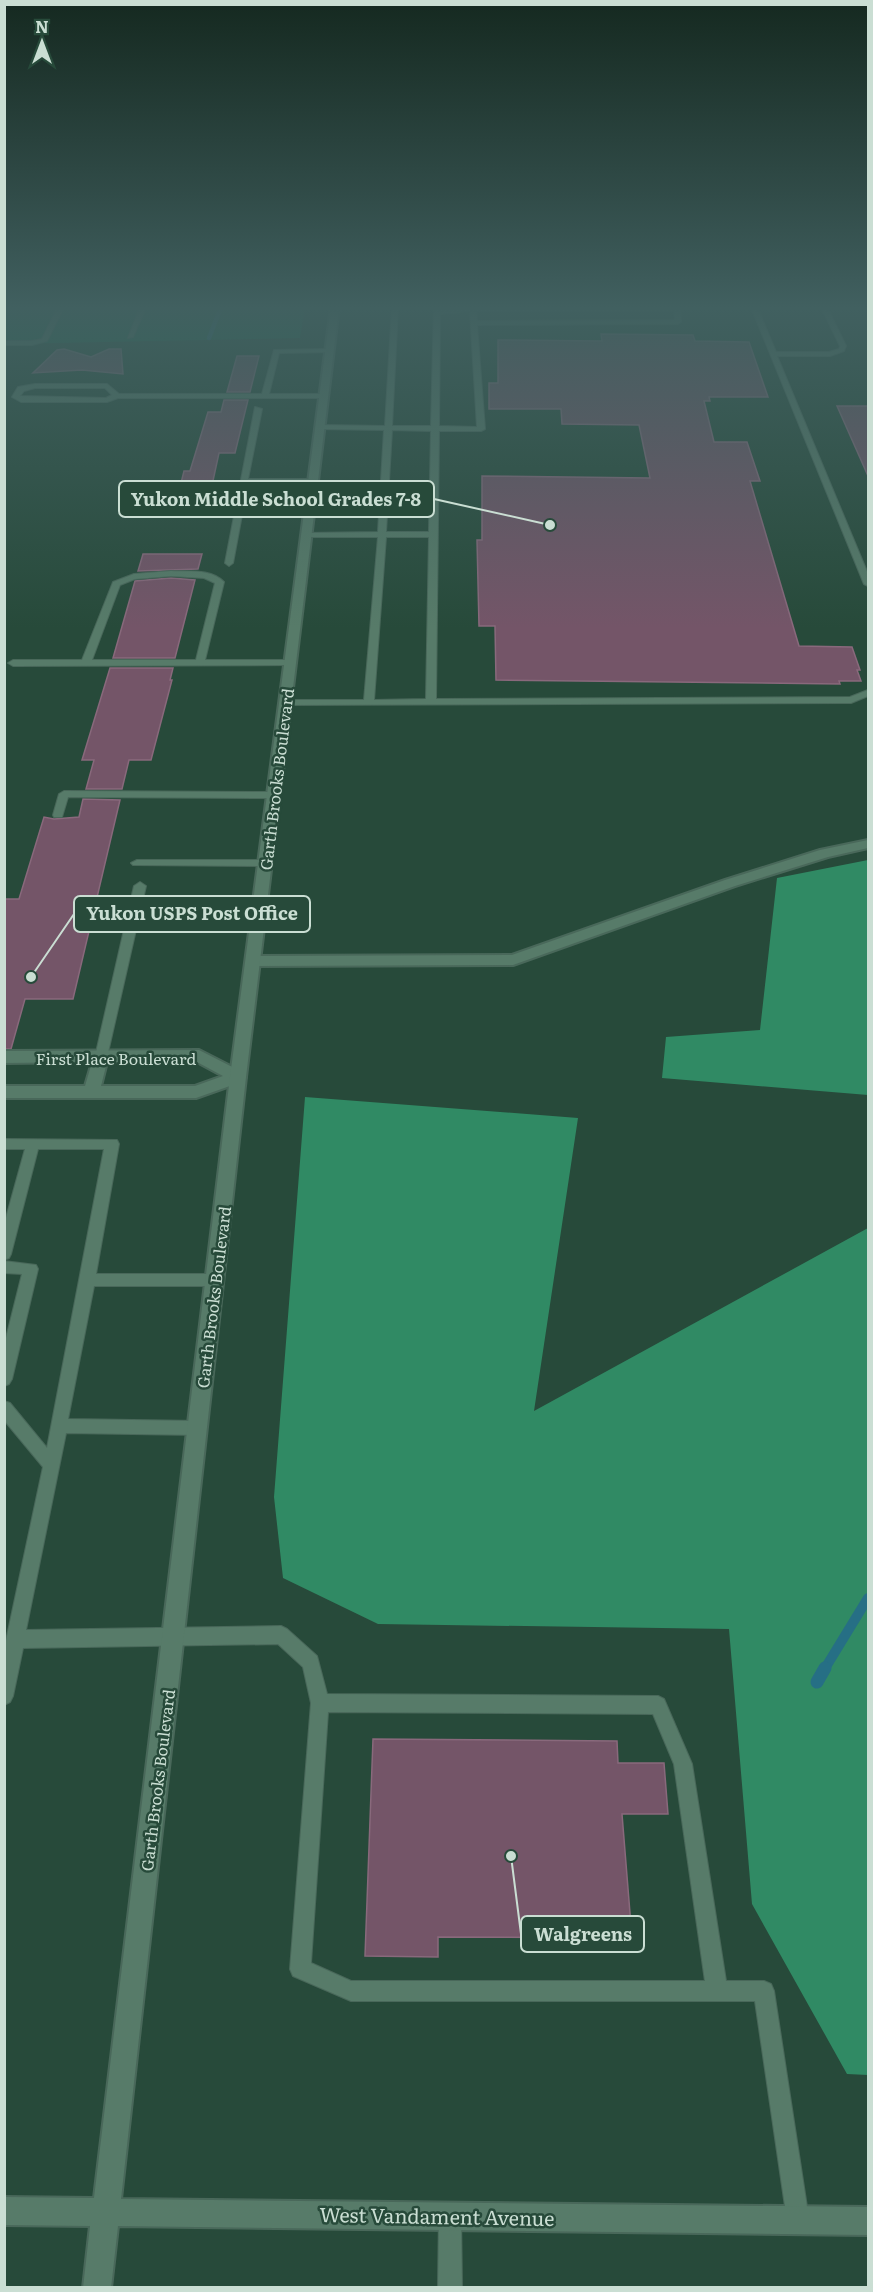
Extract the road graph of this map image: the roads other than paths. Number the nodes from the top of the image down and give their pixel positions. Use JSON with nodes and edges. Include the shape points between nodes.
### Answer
{"nodes":[{"id":1,"x":257,"y":414,"type":"edge"},
{"id":2,"x":321,"y":414,"type":"edge"},
{"id":3,"x":388,"y":414,"type":"edge"},
{"id":4,"x":436,"y":414,"type":"edge"},
{"id":5,"x":480,"y":414,"type":"edge"},
{"id":6,"x":796,"y":414,"type":"edge"},
{"id":7,"x":320,"y":427,"type":"junction"},
{"id":8,"x":387,"y":428,"type":"junction"},
{"id":9,"x":436,"y":428,"type":"junction"},
{"id":10,"x":244,"y":481,"type":"junction"},
{"id":11,"x":313,"y":481,"type":"junction"},
{"id":12,"x":382,"y":534,"type":"junction"},
{"id":13,"x":432,"y":534,"type":"junction"},
{"id":14,"x":306,"y":535,"type":"junction"},
{"id":15,"x":229,"y":563,"type":"dead end"},
{"id":16,"x":868,"y":584,"type":"edge"},
{"id":17,"x":13,"y":663,"type":"dead end"},
{"id":18,"x":86,"y":663,"type":"junction"},
{"id":19,"x":200,"y":663,"type":"junction"},
{"id":20,"x":290,"y":663,"type":"junction"},
{"id":21,"x":868,"y":693,"type":"edge"},
{"id":22,"x":369,"y":702,"type":"junction"},
{"id":23,"x":431,"y":702,"type":"junction"},
{"id":24,"x":285,"y":703,"type":"junction"},
{"id":25,"x":274,"y":795,"type":"junction"},
{"id":26,"x":58,"y":815,"type":"dead end"},
{"id":27,"x":868,"y":844,"type":"edge"},
{"id":28,"x":137,"y":863,"type":"dead end"},
{"id":29,"x":265,"y":863,"type":"junction"},
{"id":30,"x":140,"y":886,"type":"dead end"},
{"id":31,"x":253,"y":960,"type":"junction"},
{"id":32,"x":4,"y":1057,"type":"edge"},
{"id":33,"x":101,"y":1057,"type":"junction"},
{"id":34,"x":238,"y":1077,"type":"junction"},
{"id":35,"x":4,"y":1092,"type":"edge"},
{"id":36,"x":91,"y":1092,"type":"junction"},
{"id":37,"x":4,"y":1144,"type":"edge"},
{"id":38,"x":33,"y":1144,"type":"junction"},
{"id":39,"x":10,"y":1208,"type":"edge"},
{"id":40,"x":4,"y":1254,"type":"edge"},
{"id":41,"x":4,"y":1267,"type":"edge"},
{"id":42,"x":88,"y":1280,"type":"junction"},
{"id":43,"x":215,"y":1280,"type":"junction"},
{"id":44,"x":4,"y":1379,"type":"edge"},
{"id":45,"x":4,"y":1408,"type":"edge"},
{"id":46,"x":59,"y":1426,"type":"junction"},
{"id":47,"x":198,"y":1428,"type":"junction"},
{"id":48,"x":51,"y":1465,"type":"junction"},
{"id":49,"x":174,"y":1636,"type":"junction"},
{"id":50,"x":16,"y":1639,"type":"junction"},
{"id":51,"x":4,"y":1696,"type":"edge"},
{"id":52,"x":320,"y":1703,"type":"junction"},
{"id":53,"x":717,"y":1991,"type":"junction"},
{"id":54,"x":4,"y":2211,"type":"edge"},
{"id":55,"x":106,"y":2211,"type":"junction"},
{"id":56,"x":450,"y":2215,"type":"junction"},
{"id":57,"x":798,"y":2220,"type":"junction"},
{"id":58,"x":868,"y":2221,"type":"edge"},
{"id":59,"x":97,"y":2288,"type":"edge"},
{"id":60,"x":450,"y":2288,"type":"edge"}],
"edges":[{"from":1,"to":10,"type":"lane"},
{"from":2,"to":7,"type":"street","name":"Garth Brooks Boulevard"},
{"from":3,"to":8,"type":"lane"},
{"from":4,"to":9,"type":"lane"},
{"from":5,"to":9,"type":"lane","via":[[481,429]]},
{"from":6,"to":16,"type":"lane"},
{"from":7,"to":8,"type":"lane"},
{"from":7,"to":11,"type":"street","name":"Garth Brooks Boulevard"},
{"from":8,"to":9,"type":"lane"},
{"from":8,"to":12,"type":"lane"},
{"from":9,"to":13,"type":"lane"},
{"from":10,"to":11,"type":"lane"},
{"from":10,"to":15,"type":"lane"},
{"from":11,"to":14,"type":"street","name":"Garth Brooks Boulevard"},
{"from":12,"to":13,"type":"lane"},
{"from":12,"to":14,"type":"lane"},
{"from":12,"to":22,"type":"lane"},
{"from":13,"to":23,"type":"lane"},
{"from":14,"to":20,"type":"street","name":"Garth Brooks Boulevard"},
{"from":17,"to":18,"type":"lane"},
{"from":18,"to":19,"type":"lane"},
{"from":18,"to":19,"type":"lane","via":[[121,579],[133,575],[204,575],[220,582]]},
{"from":19,"to":20,"type":"lane"},
{"from":20,"to":24,"type":"street","name":"Garth Brooks Boulevard"},
{"from":21,"to":23,"type":"lane","via":[[852,700]]},
{"from":22,"to":23,"type":"lane"},
{"from":22,"to":24,"type":"lane"},
{"from":24,"to":25,"type":"street","name":"Garth Brooks Boulevard"},
{"from":25,"to":26,"type":"lane","via":[[64,794]]},
{"from":25,"to":29,"type":"street","name":"Garth Brooks Boulevard"},
{"from":27,"to":31,"type":"street","via":[[825,853],[741,880],[513,960]]},
{"from":28,"to":29,"type":"lane"},
{"from":29,"to":31,"type":"street","name":"Garth Brooks Boulevard"},
{"from":30,"to":33,"type":"lane"},
{"from":31,"to":34,"type":"street","name":"Garth Brooks Boulevard"},
{"from":32,"to":33,"type":"street","name":"First Place Boulevard"},
{"from":33,"to":34,"type":"street","name":"First Place Boulevard","via":[[199,1056]]},
{"from":33,"to":36,"type":"street"},
{"from":34,"to":36,"type":"street","name":"First Place Boulevard","via":[[196,1092]]},
{"from":34,"to":43,"type":"street","name":"Garth Brooks Boulevard"},
{"from":35,"to":36,"type":"street","name":"First Place Boulevard"},
{"from":37,"to":38,"type":"lane"},
{"from":38,"to":39,"type":"lane"},
{"from":38,"to":42,"type":"lane","via":[[112,1144]]},
{"from":39,"to":40,"type":"lane"},
{"from":41,"to":44,"type":"lane","via":[[31,1269]]},
{"from":42,"to":43,"type":"lane"},
{"from":42,"to":46,"type":"lane"},
{"from":43,"to":47,"type":"street","name":"Garth Brooks Boulevard"},
{"from":45,"to":48,"type":"lane"},
{"from":46,"to":47,"type":"lane"},
{"from":46,"to":48,"type":"lane"},
{"from":47,"to":49,"type":"street","name":"Garth Brooks Boulevard"},
{"from":48,"to":50,"type":"lane"},
{"from":49,"to":50,"type":"lane"},
{"from":49,"to":52,"type":"lane","via":[[281,1635],[311,1662]]},
{"from":49,"to":55,"type":"street","name":"Garth Brooks Boulevard"},
{"from":50,"to":51,"type":"lane"},
{"from":52,"to":53,"type":"lane","via":[[658,1705],[683,1764]]},
{"from":52,"to":53,"type":"lane","via":[[300,1969],[351,1991]]},
{"from":53,"to":57,"type":"lane","via":[[764,1991]]},
{"from":54,"to":55,"type":"street","name":"West Vandament Avenue"},
{"from":55,"to":56,"type":"street","name":"West Vandament Avenue"},
{"from":55,"to":59,"type":"street","name":"Garth Brooks Boulevard"},
{"from":56,"to":57,"type":"street","name":"West Vandament Avenue"},
{"from":56,"to":60,"type":"lane"},
{"from":57,"to":58,"type":"street","name":"West Vandament Avenue"}]}
